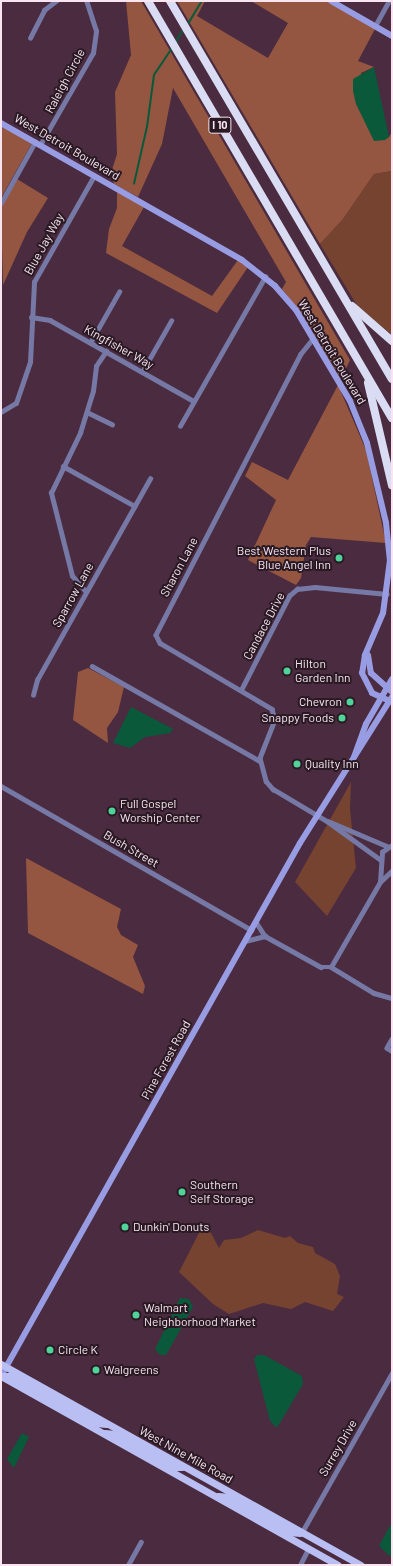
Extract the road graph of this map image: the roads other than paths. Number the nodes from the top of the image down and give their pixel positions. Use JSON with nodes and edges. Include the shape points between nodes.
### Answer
{"nodes":[{"id":1,"x":56,"y":1,"type":"edge"},
{"id":2,"x":86,"y":1,"type":"edge"},
{"id":3,"x":148,"y":1,"type":"edge"},
{"id":4,"x":170,"y":1,"type":"edge"},
{"id":5,"x":331,"y":1,"type":"edge"},
{"id":6,"x":389,"y":1,"type":"edge"},
{"id":7,"x":375,"y":26,"type":"junction"},
{"id":8,"x":392,"y":36,"type":"edge"},
{"id":9,"x":30,"y":38,"type":"dead end"},
{"id":10,"x":1,"y":122,"type":"edge"},
{"id":11,"x":38,"y":143,"type":"junction"},
{"id":12,"x":94,"y":176,"type":"junction"},
{"id":13,"x":1,"y":203,"type":"edge"},
{"id":14,"x":265,"y":277,"type":"junction"},
{"id":15,"x":119,"y":292,"type":"dead end"},
{"id":16,"x":343,"y":297,"type":"junction"},
{"id":17,"x":32,"y":317,"type":"junction"},
{"id":18,"x":171,"y":321,"type":"dead end"},
{"id":19,"x":314,"y":338,"type":"junction"},
{"id":20,"x":392,"y":342,"type":"edge"},
{"id":21,"x":90,"y":343,"type":"junction"},
{"id":22,"x":106,"y":351,"type":"junction"},
{"id":23,"x":362,"y":367,"type":"junction"},
{"id":24,"x":142,"y":372,"type":"junction"},
{"id":25,"x":392,"y":379,"type":"edge"},
{"id":26,"x":194,"y":401,"type":"junction"},
{"id":27,"x":1,"y":412,"type":"edge"},
{"id":28,"x":87,"y":412,"type":"junction"},
{"id":29,"x":392,"y":418,"type":"edge"},
{"id":30,"x":112,"y":424,"type":"dead end"},
{"id":31,"x":180,"y":426,"type":"dead end"},
{"id":32,"x":63,"y":466,"type":"junction"},
{"id":33,"x":150,"y":479,"type":"dead end"},
{"id":34,"x":392,"y":485,"type":"edge"},
{"id":35,"x":135,"y":506,"type":"junction"},
{"id":36,"x":86,"y":592,"type":"junction"},
{"id":37,"x":387,"y":594,"type":"junction"},
{"id":38,"x":369,"y":650,"type":"junction"},
{"id":39,"x":92,"y":666,"type":"dead end"},
{"id":40,"x":392,"y":675,"type":"edge"},
{"id":41,"x":378,"y":678,"type":"junction"},
{"id":42,"x":392,"y":679,"type":"edge"},
{"id":43,"x":388,"y":687,"type":"junction"},
{"id":44,"x":242,"y":690,"type":"junction"},
{"id":45,"x":392,"y":692,"type":"edge"},
{"id":46,"x":33,"y":695,"type":"dead end"},
{"id":47,"x":381,"y":698,"type":"junction"},
{"id":48,"x":391,"y":699,"type":"edge"},
{"id":49,"x":354,"y":757,"type":"junction"},
{"id":50,"x":260,"y":761,"type":"junction"},
{"id":51,"x":1,"y":786,"type":"edge"},
{"id":52,"x":317,"y":815,"type":"junction"},
{"id":53,"x":327,"y":821,"type":"junction"},
{"id":54,"x":390,"y":846,"type":"edge"},
{"id":55,"x":382,"y":862,"type":"junction"},
{"id":56,"x":392,"y":870,"type":"edge"},
{"id":57,"x":380,"y":882,"type":"junction"},
{"id":58,"x":256,"y":922,"type":"junction"},
{"id":59,"x":252,"y":930,"type":"junction"},
{"id":60,"x":265,"y":936,"type":"junction"},
{"id":61,"x":245,"y":941,"type":"junction"},
{"id":62,"x":331,"y":967,"type":"junction"},
{"id":63,"x":392,"y":998,"type":"edge"},
{"id":64,"x":392,"y":1039,"type":"edge"},
{"id":65,"x":392,"y":1051,"type":"edge"},
{"id":66,"x":3,"y":1367,"type":"edge"},
{"id":67,"x":392,"y":1373,"type":"edge"},
{"id":68,"x":1,"y":1376,"type":"edge"},
{"id":69,"x":110,"y":1425,"type":"junction"},
{"id":70,"x":103,"y":1433,"type":"junction"},
{"id":71,"x":186,"y":1468,"type":"junction"},
{"id":72,"x":214,"y":1496,"type":"junction"},
{"id":73,"x":302,"y":1532,"type":"junction"},
{"id":74,"x":142,"y":1542,"type":"dead end"},
{"id":75,"x":308,"y":1549,"type":"junction"},
{"id":76,"x":128,"y":1565,"type":"edge"},
{"id":77,"x":300,"y":1565,"type":"edge"},
{"id":78,"x":338,"y":1565,"type":"edge"},
{"id":79,"x":351,"y":1565,"type":"edge"},
{"id":80,"x":361,"y":1565,"type":"edge"}],
"edges":[{"from":1,"to":9,"type":"street","via":[[44,10]]},
{"from":2,"to":11,"type":"street","name":"Raleigh Circle","via":[[96,31],[92,53]]},
{"from":3,"to":23,"type":"highway","number":"I 10"},
{"from":4,"to":16,"type":"highway","number":"I 10"},
{"from":5,"to":7,"type":"street"},
{"from":6,"to":7,"type":"street"},
{"from":7,"to":8,"type":"street"},
{"from":10,"to":11,"type":"street","name":"West Detroit Boulevard"},
{"from":11,"to":12,"type":"street","name":"West Detroit Boulevard"},
{"from":11,"to":13,"type":"street","name":"Raleigh Circle"},
{"from":12,"to":14,"type":"street","name":"West Detroit Boulevard","via":[[233,254]]},
{"from":12,"to":17,"type":"street","name":"Blue Jay Way","via":[[34,282]]},
{"from":14,"to":19,"type":"street","name":"West Detroit Boulevard","via":[[290,303]]},
{"from":14,"to":26,"type":"street"},
{"from":15,"to":21,"type":"street"},
{"from":16,"to":20,"type":"highway"},
{"from":16,"to":25,"type":"highway","number":"I 10"},
{"from":17,"to":21,"type":"street","name":"Kingfisher Way","via":[[50,320]]},
{"from":17,"to":27,"type":"street","name":"Blue Jay Way","via":[[30,362],[16,402]]},
{"from":18,"to":24,"type":"street"},
{"from":19,"to":37,"type":"street","name":"West Detroit Boulevard","via":[[350,401],[367,443],[388,538],[390,560]]},
{"from":19,"to":44,"type":"street","name":"Sharon Lane","via":[[301,354],[156,632],[160,643]]},
{"from":21,"to":22,"type":"street","name":"Kingfisher Way"},
{"from":22,"to":24,"type":"street","name":"Kingfisher Way"},
{"from":22,"to":28,"type":"street","via":[[97,362]]},
{"from":23,"to":29,"type":"highway","number":"I 10"},
{"from":23,"to":34,"type":"highway"},
{"from":24,"to":26,"type":"street","name":"Kingfisher Way"},
{"from":26,"to":31,"type":"street"},
{"from":28,"to":30,"type":"street"},
{"from":28,"to":32,"type":"street"},
{"from":32,"to":35,"type":"street"},
{"from":32,"to":36,"type":"street","via":[[53,485],[51,497],[72,576]]},
{"from":33,"to":35,"type":"street","name":"Sparrow Lane"},
{"from":35,"to":36,"type":"street","name":"Sparrow Lane"},
{"from":36,"to":46,"type":"street","name":"Sparrow Lane","via":[[37,680]]},
{"from":37,"to":38,"type":"street","name":"West Detroit Boulevard"},
{"from":37,"to":44,"type":"street","name":"Candace Drive","via":[[315,587],[297,589],[289,596]]},
{"from":38,"to":41,"type":"street","name":"West Detroit Boulevard","via":[[369,669]]},
{"from":38,"to":47,"type":"street","name":"West Detroit Boulevard","via":[[363,664],[364,679],[372,693]]},
{"from":39,"to":50,"type":"street"},
{"from":40,"to":41,"type":"street"},
{"from":41,"to":43,"type":"street","name":"West Detroit Boulevard"},
{"from":42,"to":43,"type":"street","name":"Pine Forest Road"},
{"from":43,"to":45,"type":"street","name":"West Detroit Boulevard"},
{"from":43,"to":47,"type":"street","name":"Pine Forest Road"},
{"from":44,"to":50,"type":"street","name":"Sharon Lane","via":[[269,706],[275,716]]},
{"from":47,"to":48,"type":"street","name":"West Detroit Boulevard"},
{"from":47,"to":49,"type":"street","name":"Pine Forest Road","via":[[362,734]]},
{"from":48,"to":49,"type":"street","name":"Pine Forest Road"},
{"from":49,"to":52,"type":"street","name":"Pine Forest Road"},
{"from":50,"to":52,"type":"street","via":[[263,777],[272,789]]},
{"from":51,"to":59,"type":"street","name":"Bush Street"},
{"from":52,"to":53,"type":"street"},
{"from":52,"to":58,"type":"street","name":"Pine Forest Road"},
{"from":53,"to":54,"type":"street"},
{"from":53,"to":55,"type":"street"},
{"from":54,"to":55,"type":"street","via":[[382,852]]},
{"from":55,"to":56,"type":"street"},
{"from":55,"to":57,"type":"street"},
{"from":56,"to":57,"type":"street"},
{"from":57,"to":62,"type":"street"},
{"from":58,"to":59,"type":"street","name":"Pine Forest Road"},
{"from":58,"to":60,"type":"street"},
{"from":59,"to":61,"type":"street","name":"Pine Forest Road"},
{"from":60,"to":61,"type":"street"},
{"from":60,"to":62,"type":"street","via":[[320,967]]},
{"from":61,"to":66,"type":"street","name":"Pine Forest Road"},
{"from":62,"to":63,"type":"street","via":[[374,993]]},
{"from":64,"to":65,"type":"street","via":[[387,1048]]},
{"from":66,"to":68,"type":"street","name":"Pine Forest Road"},
{"from":66,"to":69,"type":"main road","name":"West Nine Mile Road"},
{"from":67,"to":73,"type":"street","name":"Surrey Drive"},
{"from":68,"to":69,"type":"main road","via":[[11,1376],[96,1423]]},
{"from":68,"to":70,"type":"main road","name":"West Nine Mile Road"},
{"from":69,"to":71,"type":"main road","name":"West Nine Mile Road"},
{"from":70,"to":71,"type":"main road","via":[[116,1434],[175,1467]]},
{"from":70,"to":72,"type":"main road","name":"West Nine Mile Road"},
{"from":71,"to":73,"type":"main road","name":"West Nine Mile Road"},
{"from":72,"to":73,"type":"main road","via":[[229,1497],[290,1532]]},
{"from":72,"to":75,"type":"main road","name":"West Nine Mile Road"},
{"from":73,"to":80,"type":"main road","name":"West Nine Mile Road"},
{"from":74,"to":76,"type":"street"},
{"from":75,"to":77,"type":"street"},
{"from":75,"to":78,"type":"main road","name":"West Nine Mile Road"},
{"from":75,"to":79,"type":"main road","via":[[314,1546]]}]}
